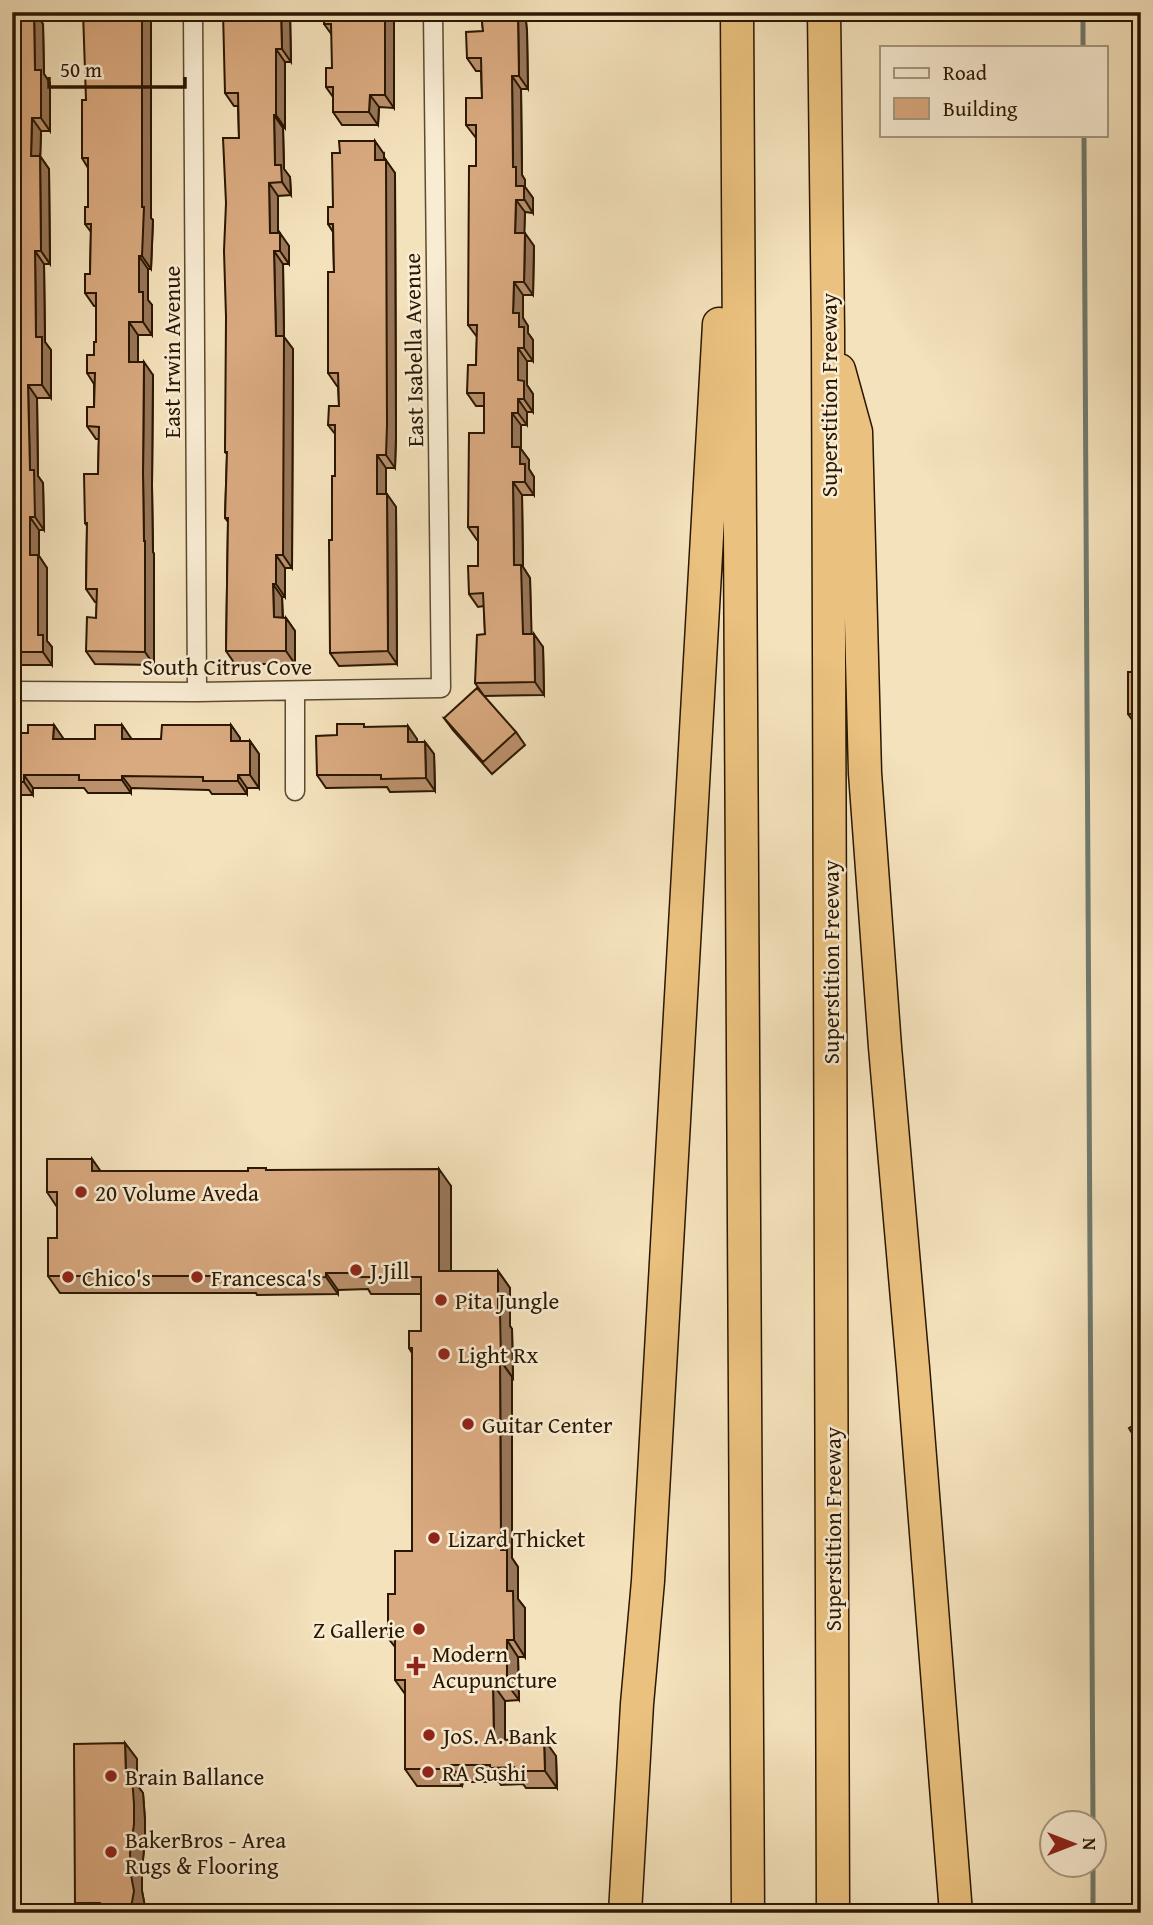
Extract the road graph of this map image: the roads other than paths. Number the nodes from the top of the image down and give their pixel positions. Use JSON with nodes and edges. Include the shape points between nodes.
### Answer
{"nodes":[{"id":1,"x":193,"y":12,"type":"edge"},
{"id":2,"x":433,"y":12,"type":"edge"},
{"id":3,"x":824,"y":12,"type":"edge"},
{"id":4,"x":737,"y":19,"type":"edge"},
{"id":5,"x":828,"y":330,"type":"junction"},
{"id":6,"x":441,"y":688,"type":"joint"},
{"id":7,"x":12,"y":691,"type":"edge"},
{"id":8,"x":295,"y":691,"type":"junction"},
{"id":9,"x":197,"y":692,"type":"junction"},
{"id":10,"x":295,"y":791,"type":"dead end"},
{"id":11,"x":625,"y":1913,"type":"edge"},
{"id":12,"x":748,"y":1913,"type":"edge"},
{"id":13,"x":833,"y":1913,"type":"edge"},
{"id":14,"x":956,"y":1913,"type":"edge"}],
"edges":[{"from":1,"to":9,"type":"street","name":"East Irwin Avenue"},
{"from":2,"to":6,"type":"street","name":"East Isabella Avenue"},
{"from":3,"to":5,"type":"highway","name":"Superstition Freeway"},
{"from":4,"to":11,"type":"highway"},
{"from":4,"to":12,"type":"highway"},
{"from":5,"to":13,"type":"highway","name":"Superstition Freeway"},
{"from":5,"to":14,"type":"highway","via":[[856,432],[865,774]]},
{"from":6,"to":8,"type":"street","name":"South Citrus Cove"},
{"from":7,"to":9,"type":"street","name":"South Citrus Cove"},
{"from":8,"to":9,"type":"street","name":"South Citrus Cove"},
{"from":8,"to":10,"type":"street"}]}
